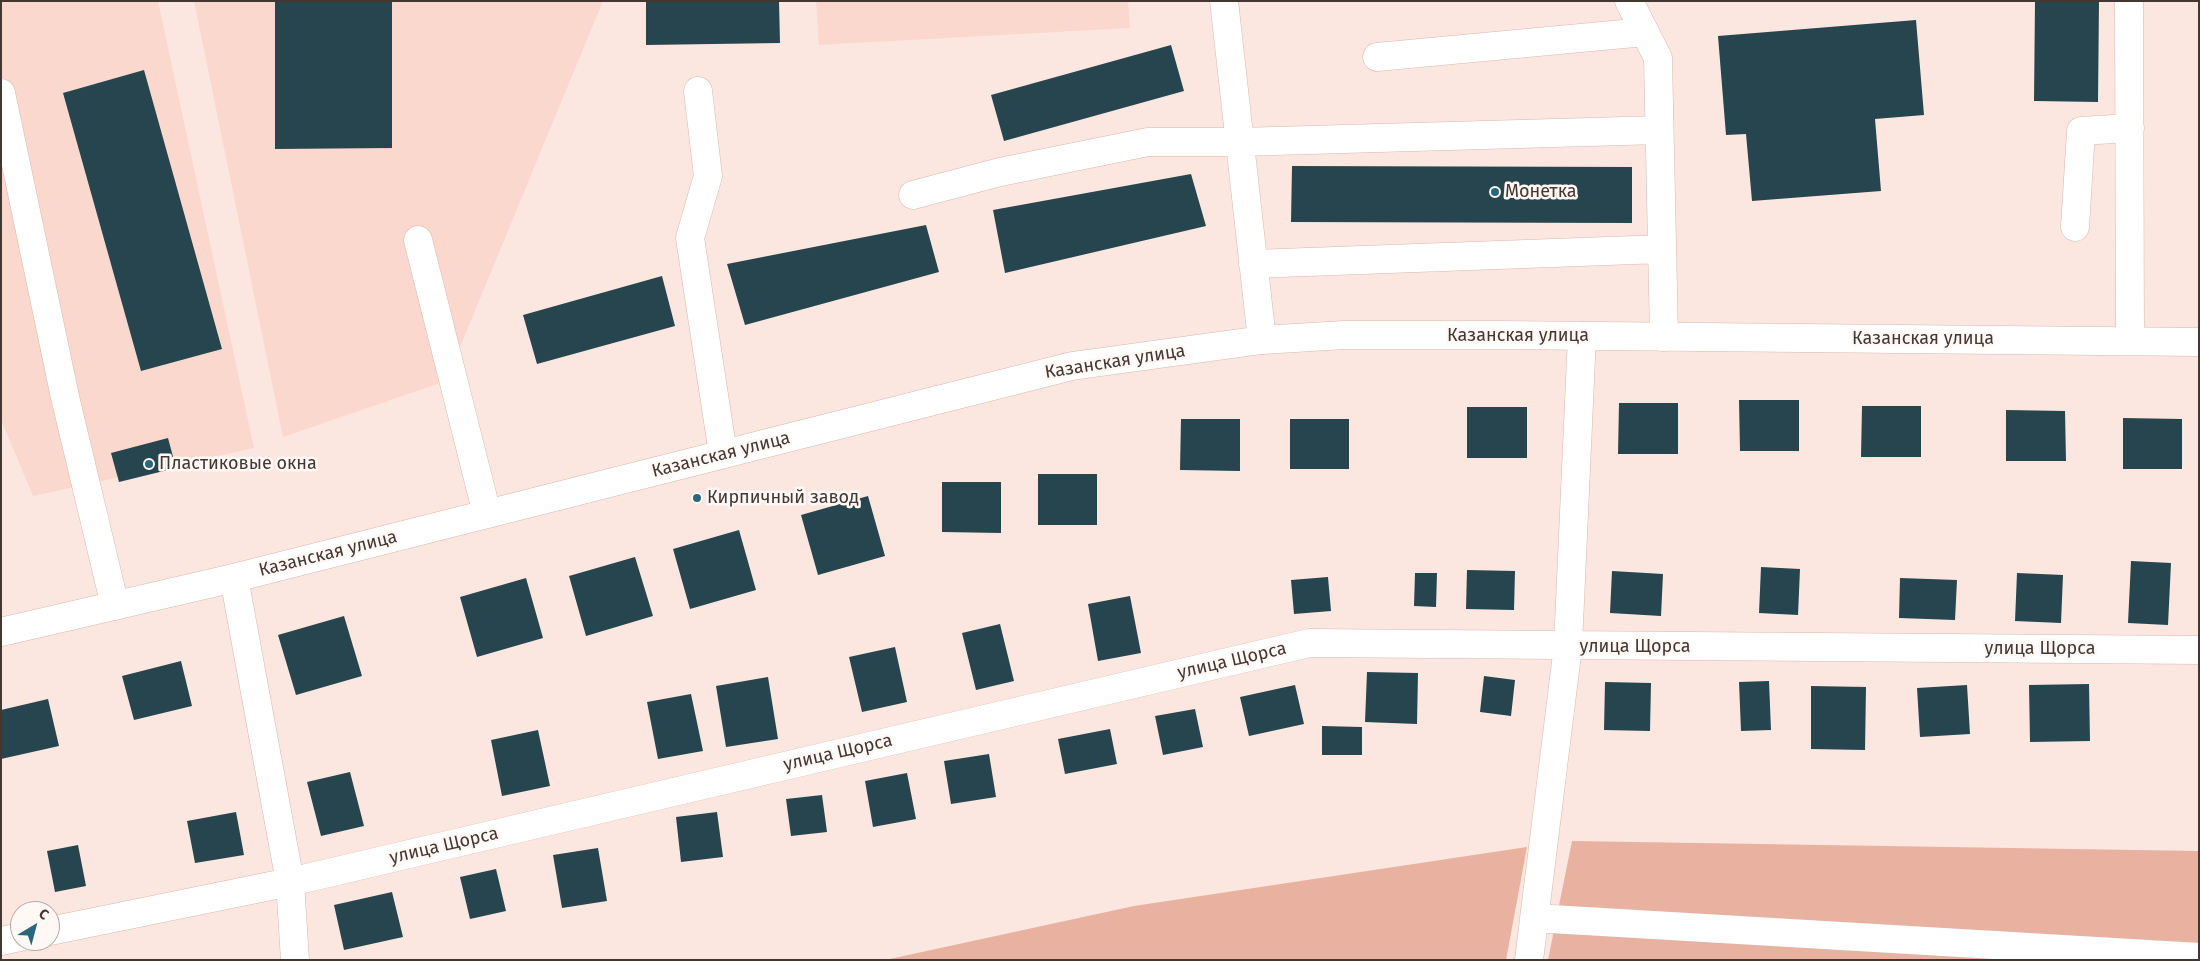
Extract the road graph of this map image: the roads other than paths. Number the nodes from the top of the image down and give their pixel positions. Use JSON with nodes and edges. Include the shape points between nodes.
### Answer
{"nodes":[{"id":1,"x":1224,"y":1,"type":"edge"},
{"id":2,"x":1629,"y":1,"type":"edge"},
{"id":3,"x":2129,"y":1,"type":"edge"},
{"id":4,"x":1645,"y":32,"type":"junction"},
{"id":5,"x":1377,"y":58,"type":"dead end"},
{"id":6,"x":698,"y":91,"type":"dead end"},
{"id":7,"x":1,"y":93,"type":"edge"},
{"id":8,"x":2130,"y":128,"type":"junction"},
{"id":9,"x":1659,"y":130,"type":"junction"},
{"id":10,"x":1239,"y":142,"type":"junction"},
{"id":11,"x":913,"y":195,"type":"dead end"},
{"id":12,"x":2075,"y":227,"type":"dead end"},
{"id":13,"x":418,"y":240,"type":"dead end"},
{"id":14,"x":1662,"y":250,"type":"junction"},
{"id":15,"x":1253,"y":264,"type":"junction"},
{"id":16,"x":1582,"y":336,"type":"junction"},
{"id":17,"x":1664,"y":337,"type":"junction"},
{"id":18,"x":1262,"y":340,"type":"junction"},
{"id":19,"x":2130,"y":340,"type":"junction"},
{"id":20,"x":2199,"y":342,"type":"edge"},
{"id":21,"x":723,"y":454,"type":"junction"},
{"id":22,"x":487,"y":514,"type":"junction"},
{"id":23,"x":234,"y":578,"type":"junction"},
{"id":24,"x":115,"y":606,"type":"junction"},
{"id":25,"x":1,"y":632,"type":"edge"},
{"id":26,"x":1568,"y":646,"type":"junction"},
{"id":27,"x":2199,"y":650,"type":"edge"},
{"id":28,"x":290,"y":882,"type":"junction"},
{"id":29,"x":1534,"y":918,"type":"junction"},
{"id":30,"x":60,"y":929,"type":"edge"},
{"id":31,"x":2199,"y":957,"type":"edge"},
{"id":32,"x":295,"y":960,"type":"edge"},
{"id":33,"x":1529,"y":960,"type":"edge"}],
"edges":[{"from":1,"to":10,"type":"street"},
{"from":2,"to":4,"type":"street"},
{"from":3,"to":8,"type":"street"},
{"from":4,"to":5,"type":"street"},
{"from":4,"to":9,"type":"street","via":[[1658,58]]},
{"from":6,"to":21,"type":"street","via":[[708,176],[690,238]]},
{"from":7,"to":24,"type":"street","via":[[65,397]]},
{"from":8,"to":12,"type":"street","via":[[2081,131]]},
{"from":8,"to":19,"type":"street"},
{"from":9,"to":10,"type":"street"},
{"from":9,"to":14,"type":"street"},
{"from":10,"to":11,"type":"street","via":[[1148,142],[1000,172]]},
{"from":10,"to":15,"type":"street"},
{"from":13,"to":22,"type":"street"},
{"from":14,"to":15,"type":"street"},
{"from":14,"to":17,"type":"street"},
{"from":15,"to":18,"type":"street"},
{"from":16,"to":17,"type":"street","name":"Казанская улица"},
{"from":16,"to":18,"type":"street","name":"Казанская улица","via":[[1344,335]]},
{"from":16,"to":26,"type":"street"},
{"from":17,"to":19,"type":"street","name":"Казанская улица"},
{"from":18,"to":21,"type":"street","name":"Казанская улица","via":[[1072,366]]},
{"from":19,"to":20,"type":"street","name":"Казанская улица"},
{"from":21,"to":22,"type":"street","name":"Казанская улица"},
{"from":22,"to":23,"type":"street","name":"Казанская улица"},
{"from":23,"to":24,"type":"street","name":"Казанская улица"},
{"from":23,"to":28,"type":"street"},
{"from":24,"to":25,"type":"street","name":"Казанская улица"},
{"from":26,"to":27,"type":"street","name":"улица Щорса"},
{"from":26,"to":28,"type":"street","name":"улица Щорса","via":[[1309,643]]},
{"from":26,"to":29,"type":"street"},
{"from":28,"to":30,"type":"street","name":"улица Щорса"},
{"from":28,"to":32,"type":"street"},
{"from":29,"to":31,"type":"street"},
{"from":29,"to":33,"type":"street"}]}
